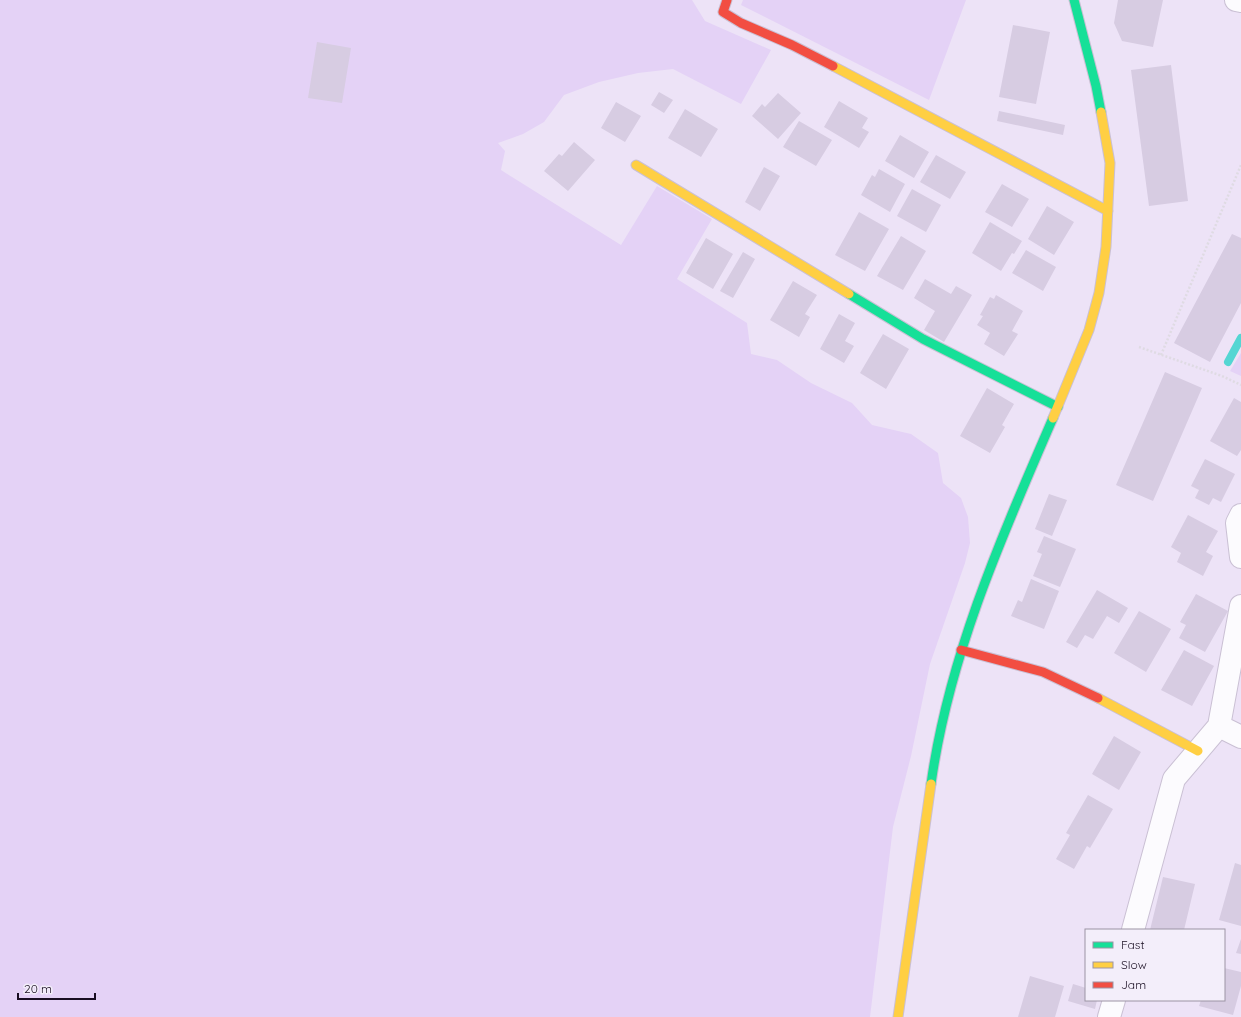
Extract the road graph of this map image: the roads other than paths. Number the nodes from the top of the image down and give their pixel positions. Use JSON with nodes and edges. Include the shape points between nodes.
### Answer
{"nodes":[{"id":1,"x":727,"y":0,"type":"edge"},
{"id":2,"x":1074,"y":0,"type":"edge"},
{"id":3,"x":1236,"y":0,"type":"edge"},
{"id":4,"x":1241,"y":1,"type":"edge"},
{"id":5,"x":636,"y":165,"type":"dead end"},
{"id":6,"x":1108,"y":211,"type":"junction"},
{"id":7,"x":1058,"y":407,"type":"junction"},
{"id":8,"x":1241,"y":515,"type":"edge"},
{"id":9,"x":1241,"y":557,"type":"edge"},
{"id":10,"x":1241,"y":606,"type":"edge"},
{"id":11,"x":961,"y":650,"type":"junction"},
{"id":12,"x":1219,"y":726,"type":"junction"},
{"id":13,"x":1241,"y":736,"type":"edge"},
{"id":14,"x":1198,"y":751,"type":"junction"},
{"id":15,"x":1133,"y":929,"type":"edge"},
{"id":16,"x":1114,"y":1001,"type":"edge"},
{"id":17,"x":898,"y":1017,"type":"edge"},
{"id":18,"x":1109,"y":1017,"type":"edge"}],
"edges":[{"from":1,"to":6,"type":"street","via":[[723,12],[741,23],[792,45]]},
{"from":2,"to":6,"type":"street","via":[[1096,86],[1110,163]]},
{"from":3,"to":4,"type":"street"},
{"from":5,"to":7,"type":"street","via":[[923,339]]},
{"from":6,"to":7,"type":"street","via":[[1106,248],[1099,293],[1089,330]]},
{"from":7,"to":11,"type":"street","via":[[1006,527]]},
{"from":8,"to":9,"type":"street","via":[[1237,523]]},
{"from":10,"to":12,"type":"street"},
{"from":11,"to":14,"type":"street","via":[[1043,672],[1105,701]]},
{"from":11,"to":17,"type":"street","via":[[950,686],[932,774]]},
{"from":12,"to":13,"type":"street"},
{"from":12,"to":14,"type":"street"},
{"from":14,"to":15,"type":"street","via":[[1174,779]]},
{"from":16,"to":18,"type":"street"}]}
